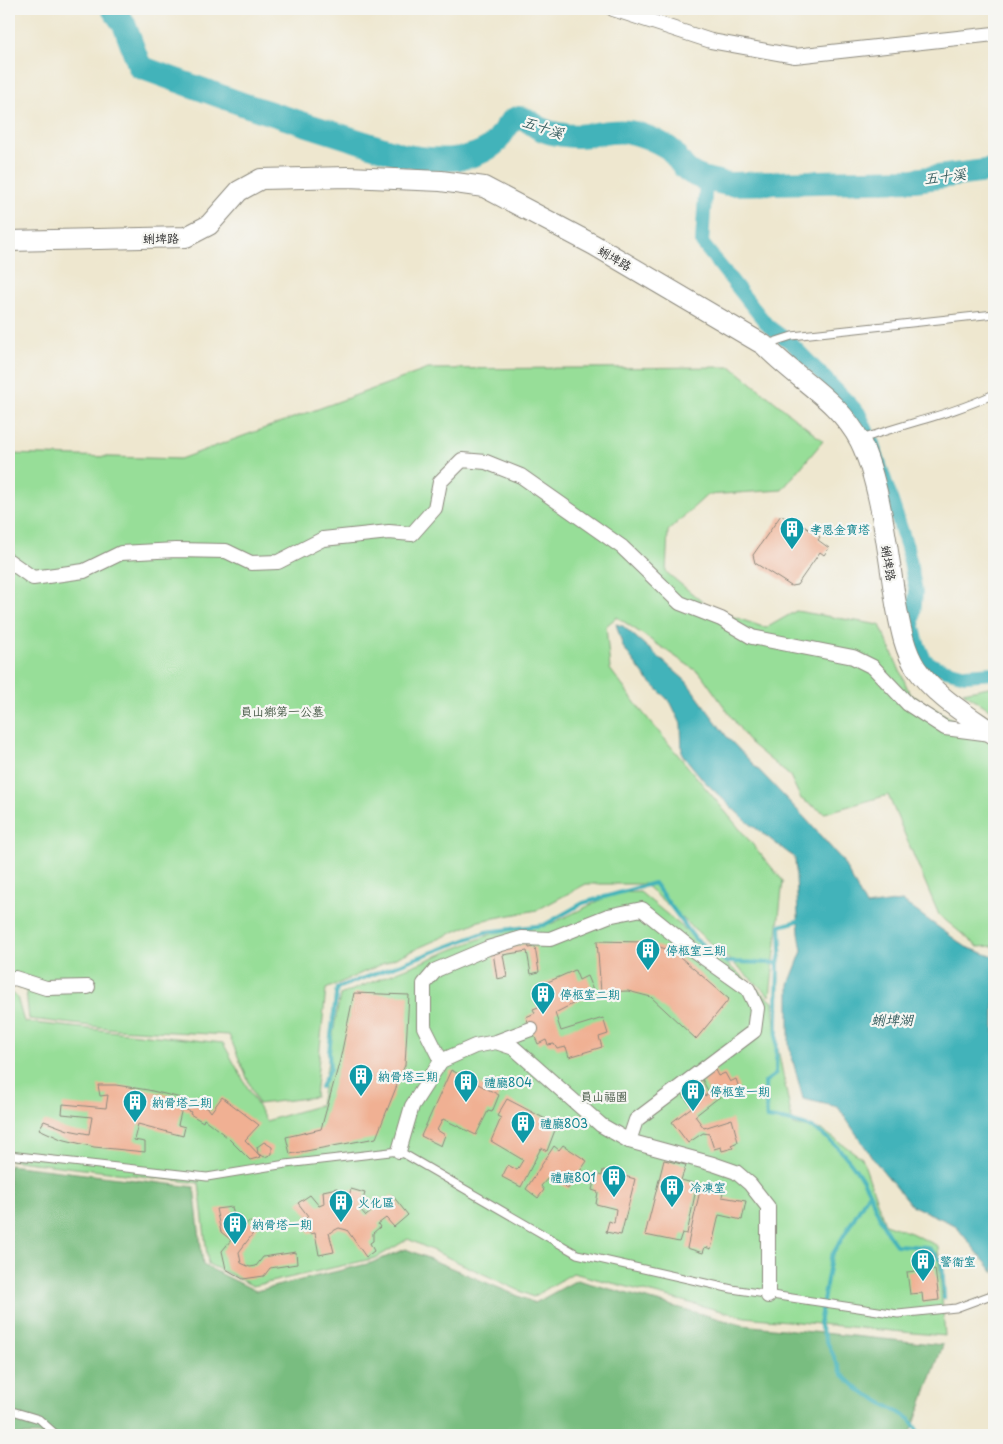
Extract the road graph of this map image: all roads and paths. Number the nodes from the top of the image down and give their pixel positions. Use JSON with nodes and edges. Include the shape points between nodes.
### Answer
{"nodes":[{"id":1,"x":613,"y":9,"type":"edge"},
{"id":2,"x":994,"y":34,"type":"edge"},
{"id":3,"x":9,"y":241,"type":"edge"},
{"id":4,"x":994,"y":314,"type":"edge"},
{"id":5,"x":764,"y":345,"type":"junction"},
{"id":6,"x":994,"y":394,"type":"edge"},
{"id":7,"x":860,"y":440,"type":"junction"},
{"id":8,"x":9,"y":560,"type":"edge"},
{"id":9,"x":994,"y":734,"type":"edge"},
{"id":10,"x":9,"y":978,"type":"edge"},
{"id":11,"x":88,"y":987,"type":"dead end"},
{"id":12,"x":531,"y":1029,"type":"dead end"},
{"id":13,"x":496,"y":1042,"type":"junction"},
{"id":14,"x":441,"y":1061,"type":"junction"},
{"id":15,"x":629,"y":1141,"type":"junction"},
{"id":16,"x":399,"y":1151,"type":"junction"},
{"id":17,"x":9,"y":1155,"type":"edge"},
{"id":18,"x":994,"y":1294,"type":"edge"},
{"id":19,"x":768,"y":1296,"type":"junction"},
{"id":20,"x":9,"y":1410,"type":"edge"},
{"id":21,"x":57,"y":1435,"type":"edge"}],
"edges":[{"from":1,"to":2,"type":"street","via":[[711,41],[795,56]]},
{"from":3,"to":5,"type":"street","name":"蜊埤路","via":[[186,237],[209,226],[239,191],[261,179],[348,177],[442,181],[484,188],[594,245]]},
{"from":4,"to":5,"type":"lane","via":[[792,336]]},
{"from":5,"to":7,"type":"street","name":"蜊埤路","via":[[782,364],[829,400]]},
{"from":6,"to":7,"type":"lane","via":[[974,404]]},
{"from":7,"to":9,"type":"street","name":"蜊埤路","via":[[873,477],[902,635],[916,668],[941,697]]},
{"from":8,"to":9,"type":"street","via":[[33,578],[84,571],[121,553],[226,551],[251,563],[278,562],[323,539],[380,533],[412,534],[435,508],[440,482],[462,460],[486,462],[521,476],[622,547],[680,603],[721,618],[752,637],[853,658],[873,667],[908,704],[945,728]]},
{"from":10,"to":11,"type":"street","via":[[46,988]]},
{"from":12,"to":13,"type":"street"},
{"from":13,"to":14,"type":"street","via":[[475,1046]]},
{"from":13,"to":15,"type":"street","via":[[514,1048],[601,1125]]},
{"from":14,"to":15,"type":"street","via":[[424,1027],[424,984],[436,970],[488,948],[522,938],[550,939],[608,916],[642,909],[748,989],[756,1008],[754,1031],[636,1120]]},
{"from":14,"to":16,"type":"street","via":[[412,1106]]},
{"from":15,"to":19,"type":"street","via":[[736,1172],[750,1184],[768,1207]]},
{"from":16,"to":17,"type":"lane","via":[[207,1177]]},
{"from":16,"to":19,"type":"lane","via":[[577,1254]]},
{"from":18,"to":19,"type":"lane","via":[[956,1308],[898,1314]]},
{"from":20,"to":21,"type":"lane","via":[[39,1419]]}]}
